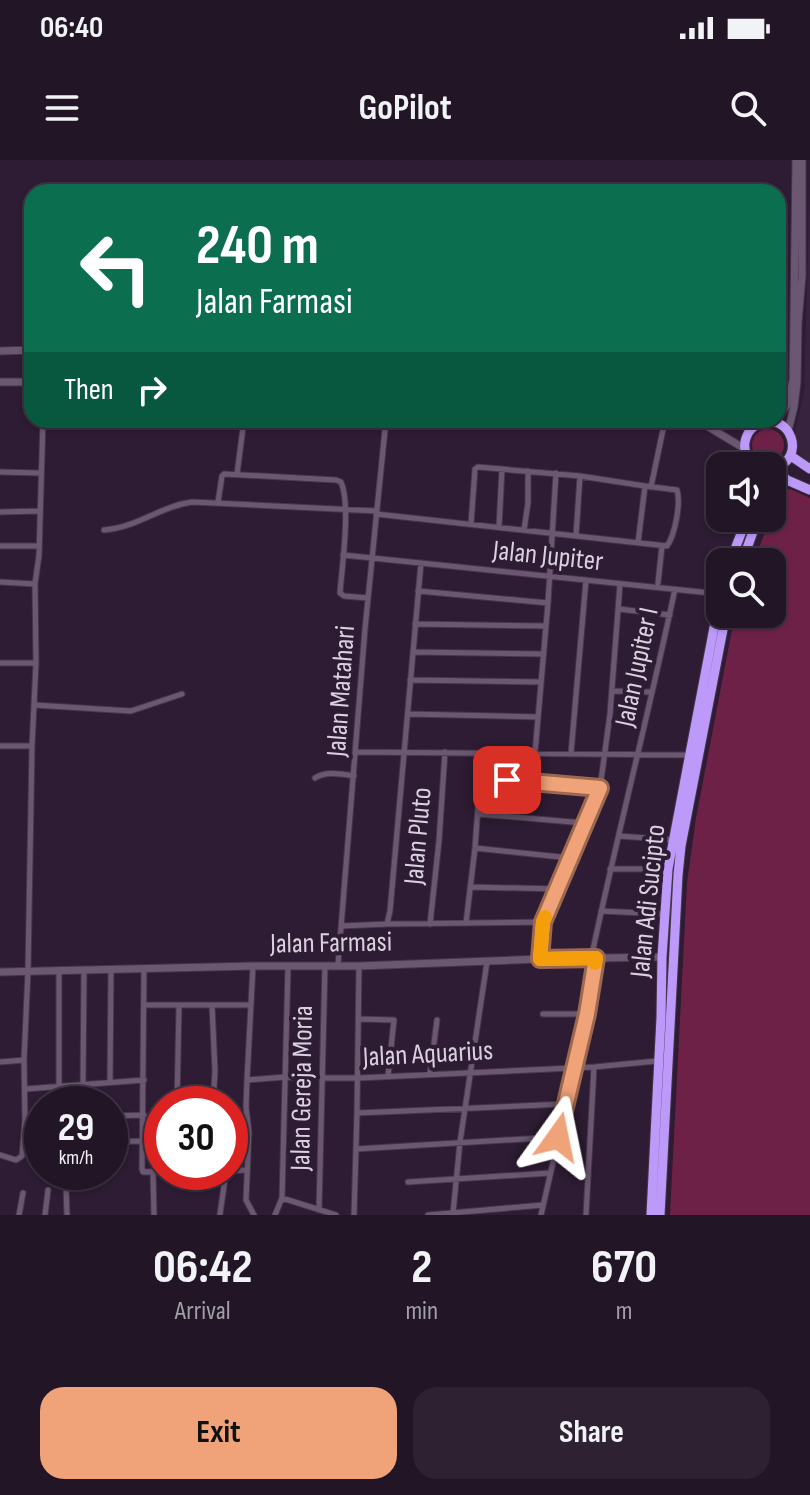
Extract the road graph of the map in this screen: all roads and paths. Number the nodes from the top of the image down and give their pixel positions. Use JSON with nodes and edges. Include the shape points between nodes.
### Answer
{"nodes":[{"id":1,"x":799,"y":160,"type":"edge"},
{"id":2,"x":803,"y":174,"type":"edge"},
{"id":3,"x":24,"y":350,"type":"edge"},
{"id":4,"x":0,"y":351,"type":"edge"},
{"id":5,"x":0,"y":382,"type":"edge"},
{"id":6,"x":24,"y":382,"type":"edge"},
{"id":7,"x":786,"y":407,"type":"edge"},
{"id":8,"x":43,"y":428,"type":"edge"},
{"id":9,"x":243,"y":428,"type":"edge"},
{"id":10,"x":385,"y":428,"type":"edge"},
{"id":11,"x":663,"y":428,"type":"edge"},
{"id":12,"x":710,"y":428,"type":"edge"},
{"id":13,"x":752,"y":428,"type":"edge"},
{"id":14,"x":784,"y":428,"type":"edge"},
{"id":15,"x":788,"y":431,"type":"junction"},
{"id":16,"x":745,"y":449,"type":"junction"},
{"id":17,"x":745,"y":452,"type":"edge"},
{"id":18,"x":791,"y":456,"type":"junction"},
{"id":19,"x":786,"y":462,"type":"edge"},
{"id":20,"x":502,"y":469,"type":"junction"},
{"id":21,"x":810,"y":469,"type":"edge"},
{"id":22,"x":528,"y":471,"type":"junction"},
{"id":23,"x":0,"y":472,"type":"edge"},
{"id":24,"x":40,"y":473,"type":"junction"},
{"id":25,"x":556,"y":473,"type":"junction"},
{"id":26,"x":237,"y":474,"type":"junction"},
{"id":27,"x":580,"y":476,"type":"junction"},
{"id":28,"x":786,"y":479,"type":"edge"},
{"id":29,"x":648,"y":487,"type":"junction"},
{"id":30,"x":810,"y":490,"type":"edge"},
{"id":31,"x":218,"y":502,"type":"junction"},
{"id":32,"x":346,"y":509,"type":"junction"},
{"id":33,"x":39,"y":511,"type":"junction"},
{"id":34,"x":0,"y":512,"type":"edge"},
{"id":35,"x":377,"y":513,"type":"junction"},
{"id":36,"x":471,"y":524,"type":"junction"},
{"id":37,"x":499,"y":527,"type":"junction"},
{"id":38,"x":104,"y":530,"type":"dead end"},
{"id":39,"x":524,"y":530,"type":"junction"},
{"id":40,"x":553,"y":533,"type":"junction"},
{"id":41,"x":576,"y":536,"type":"junction"},
{"id":42,"x":638,"y":543,"type":"junction"},
{"id":43,"x":0,"y":546,"type":"edge"},
{"id":44,"x":39,"y":546,"type":"junction"},
{"id":45,"x":662,"y":546,"type":"junction"},
{"id":46,"x":343,"y":555,"type":"junction"},
{"id":47,"x":372,"y":559,"type":"junction"},
{"id":48,"x":421,"y":563,"type":"junction"},
{"id":49,"x":549,"y":576,"type":"junction"},
{"id":50,"x":586,"y":580,"type":"junction"},
{"id":51,"x":0,"y":582,"type":"edge"},
{"id":52,"x":658,"y":583,"type":"dead end"},
{"id":53,"x":35,"y":584,"type":"junction"},
{"id":54,"x":620,"y":584,"type":"junction"},
{"id":55,"x":675,"y":589,"type":"junction"},
{"id":56,"x":418,"y":591,"type":"junction"},
{"id":57,"x":706,"y":593,"type":"edge"},
{"id":58,"x":368,"y":598,"type":"junction"},
{"id":59,"x":548,"y":603,"type":"junction"},
{"id":60,"x":619,"y":609,"type":"junction"},
{"id":61,"x":670,"y":615,"type":"junction"},
{"id":62,"x":415,"y":624,"type":"junction"},
{"id":63,"x":546,"y":626,"type":"junction"},
{"id":64,"x":714,"y":628,"type":"edge"},
{"id":65,"x":723,"y":628,"type":"edge"},
{"id":66,"x":413,"y":652,"type":"junction"},
{"id":67,"x":543,"y":654,"type":"junction"},
{"id":68,"x":0,"y":663,"type":"edge"},
{"id":69,"x":36,"y":663,"type":"junction"},
{"id":70,"x":410,"y":680,"type":"junction"},
{"id":71,"x":541,"y":682,"type":"junction"},
{"id":72,"x":612,"y":691,"type":"junction"},
{"id":73,"x":651,"y":692,"type":"junction"},
{"id":74,"x":182,"y":694,"type":"dead end"},
{"id":75,"x":34,"y":705,"type":"junction"},
{"id":76,"x":408,"y":714,"type":"junction"},
{"id":77,"x":538,"y":717,"type":"junction"},
{"id":78,"x":0,"y":746,"type":"edge"},
{"id":79,"x":32,"y":746,"type":"junction"},
{"id":80,"x":356,"y":752,"type":"junction"},
{"id":81,"x":445,"y":752,"type":"junction"},
{"id":82,"x":403,"y":753,"type":"junction"},
{"id":83,"x":482,"y":753,"type":"junction"},
{"id":84,"x":535,"y":753,"type":"junction"},
{"id":85,"x":571,"y":753,"type":"junction"},
{"id":86,"x":606,"y":753,"type":"junction"},
{"id":87,"x":639,"y":754,"type":"junction"},
{"id":88,"x":689,"y":755,"type":"junction"},
{"id":89,"x":354,"y":776,"type":"junction"},
{"id":90,"x":315,"y":778,"type":"dead end"},
{"id":91,"x":479,"y":778,"type":"junction"},
{"id":92,"x":688,"y":785,"type":"junction"},
{"id":93,"x":600,"y":788,"type":"junction"},
{"id":94,"x":478,"y":814,"type":"junction"},
{"id":95,"x":585,"y":823,"type":"junction"},
{"id":96,"x":619,"y":836,"type":"junction"},
{"id":97,"x":674,"y":840,"type":"junction"},
{"id":98,"x":475,"y":848,"type":"junction"},
{"id":99,"x":570,"y":858,"type":"junction"},
{"id":100,"x":610,"y":869,"type":"junction"},
{"id":101,"x":668,"y":869,"type":"junction"},
{"id":102,"x":470,"y":887,"type":"junction"},
{"id":103,"x":557,"y":889,"type":"junction"},
{"id":104,"x":601,"y":911,"type":"junction"},
{"id":105,"x":665,"y":914,"type":"junction"},
{"id":106,"x":543,"y":922,"type":"junction"},
{"id":107,"x":466,"y":923,"type":"junction"},
{"id":108,"x":387,"y":924,"type":"junction"},
{"id":109,"x":430,"y":924,"type":"junction"},
{"id":110,"x":341,"y":926,"type":"junction"},
{"id":111,"x":662,"y":957,"type":"junction"},
{"id":112,"x":540,"y":959,"type":"junction"},
{"id":113,"x":593,"y":959,"type":"junction"},
{"id":114,"x":487,"y":962,"type":"junction"},
{"id":115,"x":338,"y":965,"type":"junction"},
{"id":116,"x":253,"y":966,"type":"junction"},
{"id":117,"x":325,"y":966,"type":"junction"},
{"id":118,"x":359,"y":966,"type":"junction"},
{"id":119,"x":288,"y":967,"type":"junction"},
{"id":120,"x":144,"y":969,"type":"junction"},
{"id":121,"x":84,"y":970,"type":"junction"},
{"id":122,"x":111,"y":970,"type":"junction"},
{"id":123,"x":28,"y":971,"type":"junction"},
{"id":124,"x":59,"y":971,"type":"junction"},
{"id":125,"x":0,"y":972,"type":"edge"},
{"id":126,"x":145,"y":1005,"type":"junction"},
{"id":127,"x":179,"y":1005,"type":"junction"},
{"id":128,"x":212,"y":1005,"type":"junction"},
{"id":129,"x":251,"y":1005,"type":"junction"},
{"id":130,"x":543,"y":1014,"type":"dead end"},
{"id":131,"x":587,"y":1014,"type":"junction"},
{"id":132,"x":359,"y":1019,"type":"junction"},
{"id":133,"x":437,"y":1020,"type":"dead end"},
{"id":134,"x":24,"y":1060,"type":"junction"},
{"id":135,"x":658,"y":1061,"type":"junction"},
{"id":136,"x":0,"y":1062,"type":"edge"},
{"id":137,"x":594,"y":1067,"type":"junction"},
{"id":138,"x":573,"y":1068,"type":"junction"},
{"id":139,"x":471,"y":1071,"type":"junction"},
{"id":140,"x":430,"y":1074,"type":"junction"},
{"id":141,"x":388,"y":1076,"type":"junction"},
{"id":142,"x":285,"y":1077,"type":"junction"},
{"id":143,"x":321,"y":1078,"type":"junction"},
{"id":144,"x":358,"y":1078,"type":"junction"},
{"id":145,"x":144,"y":1080,"type":"junction"},
{"id":146,"x":247,"y":1080,"type":"junction"},
{"id":147,"x":110,"y":1082,"type":"junction"},
{"id":148,"x":83,"y":1084,"type":"junction"},
{"id":149,"x":25,"y":1086,"type":"edge"},
{"id":150,"x":59,"y":1086,"type":"joint"},
{"id":151,"x":144,"y":1086,"type":"edge"},
{"id":152,"x":177,"y":1086,"type":"edge"},
{"id":153,"x":214,"y":1086,"type":"edge"},
{"id":154,"x":247,"y":1086,"type":"edge"},
{"id":155,"x":565,"y":1104,"type":"junction"},
{"id":156,"x":465,"y":1109,"type":"junction"},
{"id":157,"x":357,"y":1113,"type":"junction"},
{"id":158,"x":128,"y":1115,"type":"edge"},
{"id":159,"x":144,"y":1115,"type":"joint"},
{"id":160,"x":248,"y":1124,"type":"edge"},
{"id":161,"x":24,"y":1132,"type":"edge"},
{"id":162,"x":558,"y":1137,"type":"junction"},
{"id":163,"x":128,"y":1141,"type":"edge"},
{"id":164,"x":142,"y":1141,"type":"junction"},
{"id":165,"x":460,"y":1142,"type":"junction"},
{"id":166,"x":23,"y":1143,"type":"joint"},
{"id":167,"x":356,"y":1149,"type":"junction"},
{"id":168,"x":248,"y":1151,"type":"edge"},
{"id":169,"x":0,"y":1155,"type":"edge"},
{"id":170,"x":144,"y":1171,"type":"edge"},
{"id":171,"x":550,"y":1173,"type":"junction"},
{"id":172,"x":456,"y":1178,"type":"junction"},
{"id":173,"x":408,"y":1182,"type":"dead end"},
{"id":174,"x":48,"y":1190,"type":"dead end"},
{"id":175,"x":66,"y":1190,"type":"edge"},
{"id":176,"x":153,"y":1190,"type":"edge"},
{"id":177,"x":224,"y":1190,"type":"edge"},
{"id":178,"x":246,"y":1190,"type":"edge"},
{"id":179,"x":23,"y":1193,"type":"dead end"},
{"id":180,"x":656,"y":1197,"type":"junction"},
{"id":181,"x":282,"y":1198,"type":"junction"},
{"id":182,"x":543,"y":1205,"type":"junction"},
{"id":183,"x":319,"y":1210,"type":"junction"},
{"id":184,"x":453,"y":1213,"type":"junction"},
{"id":185,"x":489,"y":1213,"type":"edge"},
{"id":186,"x":220,"y":1214,"type":"edge"},
{"id":187,"x":19,"y":1215,"type":"edge"},
{"id":188,"x":45,"y":1215,"type":"edge"},
{"id":189,"x":67,"y":1215,"type":"edge"},
{"id":190,"x":154,"y":1215,"type":"edge"},
{"id":191,"x":254,"y":1215,"type":"edge"},
{"id":192,"x":275,"y":1215,"type":"edge"},
{"id":193,"x":336,"y":1215,"type":"edge"},
{"id":194,"x":354,"y":1215,"type":"edge"},
{"id":195,"x":428,"y":1215,"type":"edge"},
{"id":196,"x":541,"y":1215,"type":"edge"},
{"id":197,"x":586,"y":1215,"type":"edge"},
{"id":198,"x":651,"y":1215,"type":"edge"},
{"id":199,"x":660,"y":1215,"type":"edge"}],
"edges":[{"from":1,"to":2,"type":"street"},
{"from":2,"to":7,"type":"street","via":[[793,380]]},
{"from":2,"to":15,"type":"street","via":[[797,382]]},
{"from":3,"to":4,"type":"street"},
{"from":5,"to":6,"type":"street"},
{"from":8,"to":24,"type":"street"},
{"from":9,"to":26,"type":"street"},
{"from":10,"to":35,"type":"street","name":"Jalan Matahari"},
{"from":11,"to":29,"type":"street"},
{"from":12,"to":16,"type":"street"},
{"from":13,"to":16,"type":"highway"},
{"from":14,"to":15,"type":"highway"},
{"from":15,"to":18,"type":"highway"},
{"from":16,"to":17,"type":"highway"},
{"from":18,"to":19,"type":"highway"},
{"from":18,"to":21,"type":"highway"},
{"from":20,"to":22,"type":"street"},
{"from":20,"to":36,"type":"street","via":[[475,469]]},
{"from":20,"to":37,"type":"street"},
{"from":22,"to":25,"type":"street"},
{"from":22,"to":39,"type":"street"},
{"from":23,"to":24,"type":"street"},
{"from":24,"to":33,"type":"street"},
{"from":25,"to":27,"type":"street"},
{"from":25,"to":40,"type":"street"},
{"from":26,"to":31,"type":"street","via":[[222,476]]},
{"from":26,"to":32,"type":"street","via":[[336,480],[343,485]]},
{"from":27,"to":29,"type":"street"},
{"from":27,"to":41,"type":"street"},
{"from":28,"to":30,"type":"highway"},
{"from":29,"to":42,"type":"street"},
{"from":29,"to":45,"type":"street","via":[[679,492],[671,541]]},
{"from":31,"to":32,"type":"street"},
{"from":31,"to":38,"type":"street","via":[[185,503]]},
{"from":32,"to":35,"type":"street"},
{"from":32,"to":46,"type":"street"},
{"from":33,"to":34,"type":"street"},
{"from":33,"to":44,"type":"street"},
{"from":35,"to":36,"type":"street"},
{"from":35,"to":47,"type":"street","name":"Jalan Matahari"},
{"from":36,"to":37,"type":"street"},
{"from":37,"to":39,"type":"street"},
{"from":39,"to":40,"type":"street"},
{"from":40,"to":41,"type":"street"},
{"from":40,"to":49,"type":"street"},
{"from":41,"to":42,"type":"street"},
{"from":42,"to":45,"type":"street"},
{"from":43,"to":44,"type":"street"},
{"from":44,"to":53,"type":"street"},
{"from":45,"to":52,"type":"street"},
{"from":46,"to":47,"type":"street","name":"Jalan Jupiter"},
{"from":46,"to":58,"type":"street","via":[[341,595]]},
{"from":47,"to":48,"type":"street","name":"Jalan Jupiter"},
{"from":47,"to":58,"type":"street","name":"Jalan Matahari"},
{"from":48,"to":49,"type":"street","name":"Jalan Jupiter"},
{"from":48,"to":56,"type":"street"},
{"from":49,"to":50,"type":"street","name":"Jalan Jupiter"},
{"from":49,"to":59,"type":"street"},
{"from":50,"to":54,"type":"street","name":"Jalan Jupiter"},
{"from":50,"to":85,"type":"street"},
{"from":51,"to":53,"type":"street"},
{"from":53,"to":69,"type":"street"},
{"from":54,"to":55,"type":"street","name":"Jalan Jupiter"},
{"from":54,"to":60,"type":"street"},
{"from":55,"to":57,"type":"street","name":"Jalan Jupiter"},
{"from":55,"to":61,"type":"street","name":"Jalan Jupiter I"},
{"from":56,"to":59,"type":"street"},
{"from":56,"to":62,"type":"street"},
{"from":58,"to":80,"type":"street","name":"Jalan Matahari"},
{"from":59,"to":63,"type":"street"},
{"from":60,"to":61,"type":"street"},
{"from":60,"to":72,"type":"street"},
{"from":61,"to":73,"type":"street","name":"Jalan Jupiter I"},
{"from":62,"to":63,"type":"street"},
{"from":62,"to":66,"type":"street"},
{"from":63,"to":67,"type":"street"},
{"from":64,"to":88,"type":"highway","name":"Jalan Adi Sucipto"},
{"from":65,"to":92,"type":"highway","name":"Jalan Adi Sucipto"},
{"from":66,"to":67,"type":"street"},
{"from":66,"to":70,"type":"street"},
{"from":67,"to":71,"type":"street"},
{"from":68,"to":69,"type":"street"},
{"from":69,"to":75,"type":"street"},
{"from":70,"to":71,"type":"street"},
{"from":70,"to":76,"type":"street"},
{"from":71,"to":77,"type":"street"},
{"from":72,"to":73,"type":"street"},
{"from":72,"to":86,"type":"street"},
{"from":73,"to":87,"type":"street","name":"Jalan Jupiter I"},
{"from":74,"to":75,"type":"street","via":[[131,711]]},
{"from":75,"to":79,"type":"street"},
{"from":76,"to":77,"type":"street"},
{"from":76,"to":82,"type":"street"},
{"from":77,"to":84,"type":"street"},
{"from":78,"to":79,"type":"street"},
{"from":79,"to":123,"type":"street"},
{"from":80,"to":82,"type":"street"},
{"from":80,"to":89,"type":"street","name":"Jalan Matahari"},
{"from":81,"to":82,"type":"street"},
{"from":81,"to":83,"type":"street"},
{"from":81,"to":109,"type":"street","name":"Jalan Pluto"},
{"from":82,"to":108,"type":"street"},
{"from":83,"to":84,"type":"street"},
{"from":83,"to":91,"type":"street"},
{"from":84,"to":85,"type":"street"},
{"from":85,"to":86,"type":"street"},
{"from":86,"to":87,"type":"street"},
{"from":86,"to":93,"type":"street"},
{"from":87,"to":88,"type":"street"},
{"from":87,"to":96,"type":"street","name":"Jalan Jupiter I"},
{"from":88,"to":92,"type":"highway","name":"Jalan Adi Sucipto"},
{"from":89,"to":90,"type":"street"},
{"from":89,"to":110,"type":"street","name":"Jalan Matahari"},
{"from":91,"to":93,"type":"street"},
{"from":91,"to":94,"type":"street"},
{"from":92,"to":97,"type":"highway","name":"Jalan Adi Sucipto"},
{"from":92,"to":180,"type":"highway","name":"Jalan Adi Sucipto"},
{"from":93,"to":95,"type":"street"},
{"from":94,"to":95,"type":"street"},
{"from":94,"to":98,"type":"street"},
{"from":95,"to":99,"type":"street"},
{"from":96,"to":97,"type":"street"},
{"from":96,"to":100,"type":"street","name":"Jalan Jupiter I"},
{"from":97,"to":101,"type":"highway","name":"Jalan Adi Sucipto"},
{"from":98,"to":99,"type":"street"},
{"from":98,"to":102,"type":"street"},
{"from":99,"to":103,"type":"street"},
{"from":100,"to":101,"type":"street"},
{"from":100,"to":104,"type":"street","name":"Jalan Jupiter I"},
{"from":101,"to":105,"type":"highway","name":"Jalan Adi Sucipto"},
{"from":102,"to":103,"type":"street"},
{"from":102,"to":107,"type":"street"},
{"from":103,"to":106,"type":"street"},
{"from":104,"to":105,"type":"street"},
{"from":104,"to":113,"type":"street","name":"Jalan Jupiter I"},
{"from":105,"to":111,"type":"highway","name":"Jalan Adi Sucipto"},
{"from":106,"to":107,"type":"street"},
{"from":106,"to":112,"type":"street"},
{"from":107,"to":109,"type":"street"},
{"from":108,"to":109,"type":"street"},
{"from":108,"to":110,"type":"street"},
{"from":110,"to":115,"type":"street","name":"Jalan Matahari"},
{"from":111,"to":113,"type":"street","name":"Jalan Farmasi"},
{"from":111,"to":135,"type":"highway","name":"Jalan Adi Sucipto"},
{"from":112,"to":113,"type":"street","name":"Jalan Farmasi"},
{"from":112,"to":114,"type":"street","name":"Jalan Farmasi"},
{"from":113,"to":131,"type":"street","name":"Jalan Jupiter I"},
{"from":114,"to":118,"type":"street","name":"Jalan Farmasi"},
{"from":114,"to":139,"type":"street"},
{"from":115,"to":117,"type":"street","name":"Jalan Farmasi"},
{"from":115,"to":118,"type":"street","name":"Jalan Farmasi"},
{"from":116,"to":119,"type":"street","name":"Jalan Farmasi"},
{"from":116,"to":120,"type":"street","name":"Jalan Farmasi"},
{"from":116,"to":129,"type":"street"},
{"from":117,"to":119,"type":"street","name":"Jalan Farmasi"},
{"from":117,"to":143,"type":"street","name":"Jalan Gereja Moria"},
{"from":118,"to":132,"type":"street"},
{"from":119,"to":142,"type":"street"},
{"from":120,"to":122,"type":"street","name":"Jalan Farmasi"},
{"from":120,"to":126,"type":"street"},
{"from":121,"to":122,"type":"street","name":"Jalan Farmasi"},
{"from":121,"to":124,"type":"street","name":"Jalan Farmasi"},
{"from":121,"to":148,"type":"street"},
{"from":122,"to":147,"type":"street"},
{"from":123,"to":124,"type":"street","name":"Jalan Farmasi"},
{"from":123,"to":125,"type":"street","name":"Jalan Farmasi"},
{"from":123,"to":134,"type":"street"},
{"from":124,"to":150,"type":"street"},
{"from":126,"to":127,"type":"street"},
{"from":126,"to":145,"type":"street"},
{"from":127,"to":128,"type":"street"},
{"from":127,"to":152,"type":"street"},
{"from":128,"to":129,"type":"street"},
{"from":128,"to":153,"type":"street"},
{"from":129,"to":146,"type":"street"},
{"from":130,"to":131,"type":"street"},
{"from":131,"to":138,"type":"street","name":"Jalan Jupiter I"},
{"from":132,"to":141,"type":"street","via":[[394,1020]]},
{"from":132,"to":144,"type":"street"},
{"from":133,"to":140,"type":"street"},
{"from":134,"to":136,"type":"street"},
{"from":134,"to":149,"type":"street"},
{"from":135,"to":137,"type":"street","name":"Jalan Aquarius"},
{"from":135,"to":180,"type":"highway","name":"Jalan Adi Sucipto"},
{"from":137,"to":138,"type":"street","name":"Jalan Aquarius"},
{"from":137,"to":197,"type":"street"},
{"from":138,"to":139,"type":"street","name":"Jalan Aquarius"},
{"from":138,"to":155,"type":"street","name":"Jalan Jupiter I"},
{"from":139,"to":140,"type":"street","name":"Jalan Aquarius"},
{"from":139,"to":156,"type":"street"},
{"from":140,"to":141,"type":"street","name":"Jalan Aquarius"},
{"from":141,"to":144,"type":"street","name":"Jalan Aquarius"},
{"from":142,"to":143,"type":"street","name":"Jalan Aquarius"},
{"from":142,"to":146,"type":"street","name":"Jalan Aquarius"},
{"from":142,"to":181,"type":"street"},
{"from":143,"to":144,"type":"street","name":"Jalan Aquarius"},
{"from":143,"to":183,"type":"street","name":"Jalan Gereja Moria"},
{"from":144,"to":157,"type":"street"},
{"from":145,"to":147,"type":"street"},
{"from":145,"to":151,"type":"street"},
{"from":146,"to":154,"type":"street"},
{"from":147,"to":148,"type":"street"},
{"from":148,"to":150,"type":"street"},
{"from":155,"to":156,"type":"street"},
{"from":155,"to":162,"type":"street","name":"Jalan Jupiter I"},
{"from":156,"to":157,"type":"street"},
{"from":156,"to":165,"type":"street"},
{"from":157,"to":167,"type":"street"},
{"from":158,"to":159,"type":"street"},
{"from":159,"to":164,"type":"street"},
{"from":160,"to":168,"type":"street"},
{"from":161,"to":166,"type":"street"},
{"from":162,"to":165,"type":"street"},
{"from":162,"to":171,"type":"street","name":"Jalan Jupiter I"},
{"from":163,"to":164,"type":"street"},
{"from":164,"to":170,"type":"street"},
{"from":165,"to":167,"type":"street"},
{"from":165,"to":172,"type":"street"},
{"from":166,"to":169,"type":"street","via":[[21,1158]]},
{"from":167,"to":194,"type":"street"},
{"from":171,"to":172,"type":"street"},
{"from":171,"to":182,"type":"street","name":"Jalan Jupiter I"},
{"from":172,"to":173,"type":"street"},
{"from":172,"to":184,"type":"street"},
{"from":174,"to":188,"type":"street"},
{"from":175,"to":189,"type":"street"},
{"from":176,"to":190,"type":"street"},
{"from":177,"to":186,"type":"street"},
{"from":178,"to":191,"type":"street"},
{"from":179,"to":187,"type":"street"},
{"from":180,"to":198,"type":"highway","name":"Jalan Adi Sucipto"},
{"from":180,"to":199,"type":"highway","name":"Jalan Adi Sucipto"},
{"from":181,"to":183,"type":"street"},
{"from":181,"to":192,"type":"street"},
{"from":182,"to":185,"type":"street"},
{"from":182,"to":196,"type":"street","name":"Jalan Jupiter I"},
{"from":183,"to":193,"type":"street"},
{"from":184,"to":185,"type":"street"},
{"from":184,"to":195,"type":"street"}]}
